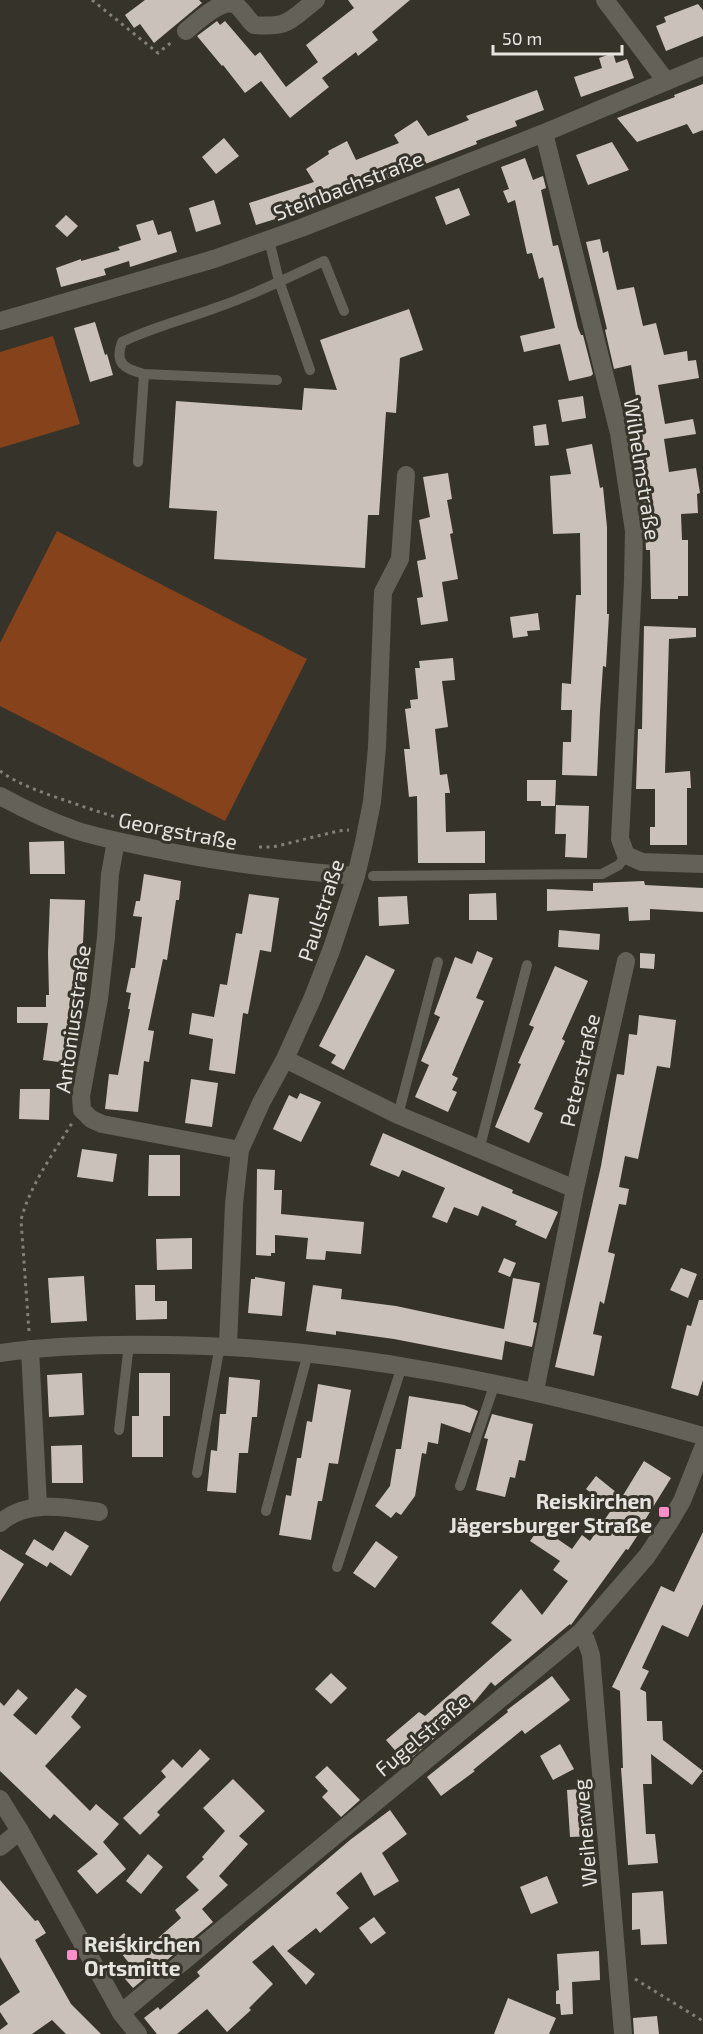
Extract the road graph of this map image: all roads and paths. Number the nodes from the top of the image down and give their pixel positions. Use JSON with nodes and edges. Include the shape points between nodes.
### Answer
{"nodes":[{"id":1,"x":92,"y":0,"type":"edge"},
{"id":2,"x":316,"y":0,"type":"edge"},
{"id":3,"x":605,"y":0,"type":"edge"},
{"id":4,"x":186,"y":31,"type":"joint"},
{"id":5,"x":703,"y":66,"type":"edge"},
{"id":6,"x":666,"y":81,"type":"junction"},
{"id":7,"x":544,"y":133,"type":"junction"},
{"id":8,"x":269,"y":240,"type":"junction"},
{"id":9,"x":279,"y":281,"type":"junction"},
{"id":10,"x":344,"y":311,"type":"dead end"},
{"id":11,"x":0,"y":321,"type":"edge"},
{"id":12,"x":310,"y":370,"type":"dead end"},
{"id":13,"x":144,"y":374,"type":"junction"},
{"id":14,"x":277,"y":381,"type":"dead end"},
{"id":15,"x":138,"y":462,"type":"dead end"},
{"id":16,"x":406,"y":475,"type":"dead end"},
{"id":17,"x":0,"y":771,"type":"edge"},
{"id":18,"x":0,"y":796,"type":"edge"},
{"id":19,"x":338,"y":831,"type":"dead end"},
{"id":20,"x":184,"y":836,"type":"dead end"},
{"id":21,"x":116,"y":841,"type":"junction"},
{"id":22,"x":252,"y":846,"type":"dead end"},
{"id":23,"x":626,"y":855,"type":"junction"},
{"id":24,"x":703,"y":864,"type":"edge"},
{"id":25,"x":364,"y":876,"type":"junction"},
{"id":26,"x":626,"y":961,"type":"dead end"},
{"id":27,"x":438,"y":962,"type":"dead end"},
{"id":28,"x":527,"y":965,"type":"dead end"},
{"id":29,"x":285,"y":1059,"type":"junction"},
{"id":30,"x":82,"y":1110,"type":"junction"},
{"id":31,"x":398,"y":1115,"type":"junction"},
{"id":32,"x":240,"y":1150,"type":"junction"},
{"id":33,"x":479,"y":1150,"type":"junction"},
{"id":34,"x":575,"y":1190,"type":"junction"},
{"id":35,"x":129,"y":1344,"type":"junction"},
{"id":36,"x":224,"y":1345,"type":"junction"},
{"id":37,"x":30,"y":1349,"type":"junction"},
{"id":38,"x":0,"y":1353,"type":"edge"},
{"id":39,"x":308,"y":1353,"type":"junction"},
{"id":40,"x":402,"y":1366,"type":"junction"},
{"id":41,"x":495,"y":1383,"type":"junction"},
{"id":42,"x":535,"y":1391,"type":"junction"},
{"id":43,"x":119,"y":1430,"type":"dead end"},
{"id":44,"x":703,"y":1436,"type":"edge"},
{"id":45,"x":703,"y":1448,"type":"edge"},
{"id":46,"x":197,"y":1473,"type":"dead end"},
{"id":47,"x":460,"y":1486,"type":"dead end"},
{"id":48,"x":38,"y":1506,"type":"junction"},
{"id":49,"x":266,"y":1511,"type":"dead end"},
{"id":50,"x":99,"y":1512,"type":"dead end"},
{"id":51,"x":0,"y":1523,"type":"edge"},
{"id":52,"x":337,"y":1567,"type":"dead end"},
{"id":53,"x":581,"y":1632,"type":"junction"},
{"id":54,"x":0,"y":1798,"type":"edge"},
{"id":55,"x":20,"y":1831,"type":"junction"},
{"id":56,"x":0,"y":1847,"type":"edge"},
{"id":57,"x":618,"y":1968,"type":"junction"},
{"id":58,"x":121,"y":2013,"type":"junction"},
{"id":59,"x":703,"y":2021,"type":"edge"},
{"id":60,"x":137,"y":2034,"type":"edge"},
{"id":61,"x":623,"y":2034,"type":"edge"}],
"edges":[{"from":1,"to":4,"type":"path","via":[[158,54]]},
{"from":2,"to":4,"type":"street","via":[[285,25],[273,27],[254,25],[236,4],[219,3]]},
{"from":3,"to":6,"type":"street"},
{"from":5,"to":6,"type":"street","name":"Steinbachstraße"},
{"from":6,"to":7,"type":"street","name":"Steinbachstraße"},
{"from":7,"to":8,"type":"street","name":"Steinbachstraße"},
{"from":7,"to":23,"type":"street","name":"Wilhelmstraße","via":[[619,433],[634,531],[620,839]]},
{"from":8,"to":9,"type":"lane"},
{"from":8,"to":11,"type":"street","name":"Steinbachstraße"},
{"from":9,"to":10,"type":"lane","via":[[324,261]]},
{"from":9,"to":12,"type":"lane"},
{"from":9,"to":13,"type":"lane","via":[[122,342],[120,361],[131,371]]},
{"from":13,"to":14,"type":"lane"},
{"from":13,"to":15,"type":"lane"},
{"from":16,"to":25,"type":"street","name":"Paulstraße","via":[[400,559],[383,592],[377,747]]},
{"from":17,"to":20,"type":"path","via":[[47,794],[121,820]]},
{"from":18,"to":21,"type":"street","name":"Georgstraße","via":[[75,830]]},
{"from":19,"to":22,"type":"path","via":[[273,847]]},
{"from":21,"to":25,"type":"street","name":"Georgstraße","via":[[261,868]]},
{"from":21,"to":30,"type":"street","name":"Antoniusstraße"},
{"from":23,"to":24,"type":"street","via":[[642,862]]},
{"from":23,"to":25,"type":"lane","name":"Georgstraße","via":[[619,865],[602,874]]},
{"from":25,"to":29,"type":"street","name":"Paulstraße"},
{"from":26,"to":34,"type":"street","name":"Peterstraße"},
{"from":27,"to":31,"type":"lane"},
{"from":28,"to":33,"type":"lane"},
{"from":29,"to":31,"type":"street"},
{"from":29,"to":32,"type":"street","name":"Paulstraße"},
{"from":30,"to":32,"type":"street","name":"Antoniusstraße","via":[[102,1124]]},
{"from":30,"to":37,"type":"path","via":[[46,1166],[21,1220]]},
{"from":31,"to":33,"type":"street"},
{"from":32,"to":36,"type":"street","name":"Paulstraße"},
{"from":33,"to":34,"type":"street"},
{"from":34,"to":42,"type":"street","name":"Peterstraße"},
{"from":35,"to":36,"type":"street"},
{"from":35,"to":37,"type":"street"},
{"from":35,"to":43,"type":"lane"},
{"from":36,"to":39,"type":"street"},
{"from":36,"to":46,"type":"lane"},
{"from":37,"to":38,"type":"street"},
{"from":37,"to":48,"type":"street"},
{"from":39,"to":40,"type":"street"},
{"from":39,"to":49,"type":"lane"},
{"from":40,"to":41,"type":"street"},
{"from":40,"to":52,"type":"lane"},
{"from":41,"to":42,"type":"street"},
{"from":41,"to":47,"type":"lane"},
{"from":42,"to":44,"type":"street"},
{"from":45,"to":53,"type":"street","name":"Fugelstraße","via":[[669,1523],[647,1556]]},
{"from":48,"to":50,"type":"street"},
{"from":48,"to":51,"type":"street","via":[[7,1516]]},
{"from":53,"to":57,"type":"street","name":"Weiherweg","via":[[591,1655]]},
{"from":53,"to":58,"type":"street","name":"Fugelstraße"},
{"from":54,"to":55,"type":"street"},
{"from":55,"to":56,"type":"street"},
{"from":55,"to":58,"type":"street"},
{"from":57,"to":59,"type":"path"},
{"from":57,"to":61,"type":"street","name":"Weiherweg"},
{"from":58,"to":60,"type":"street"}]}
